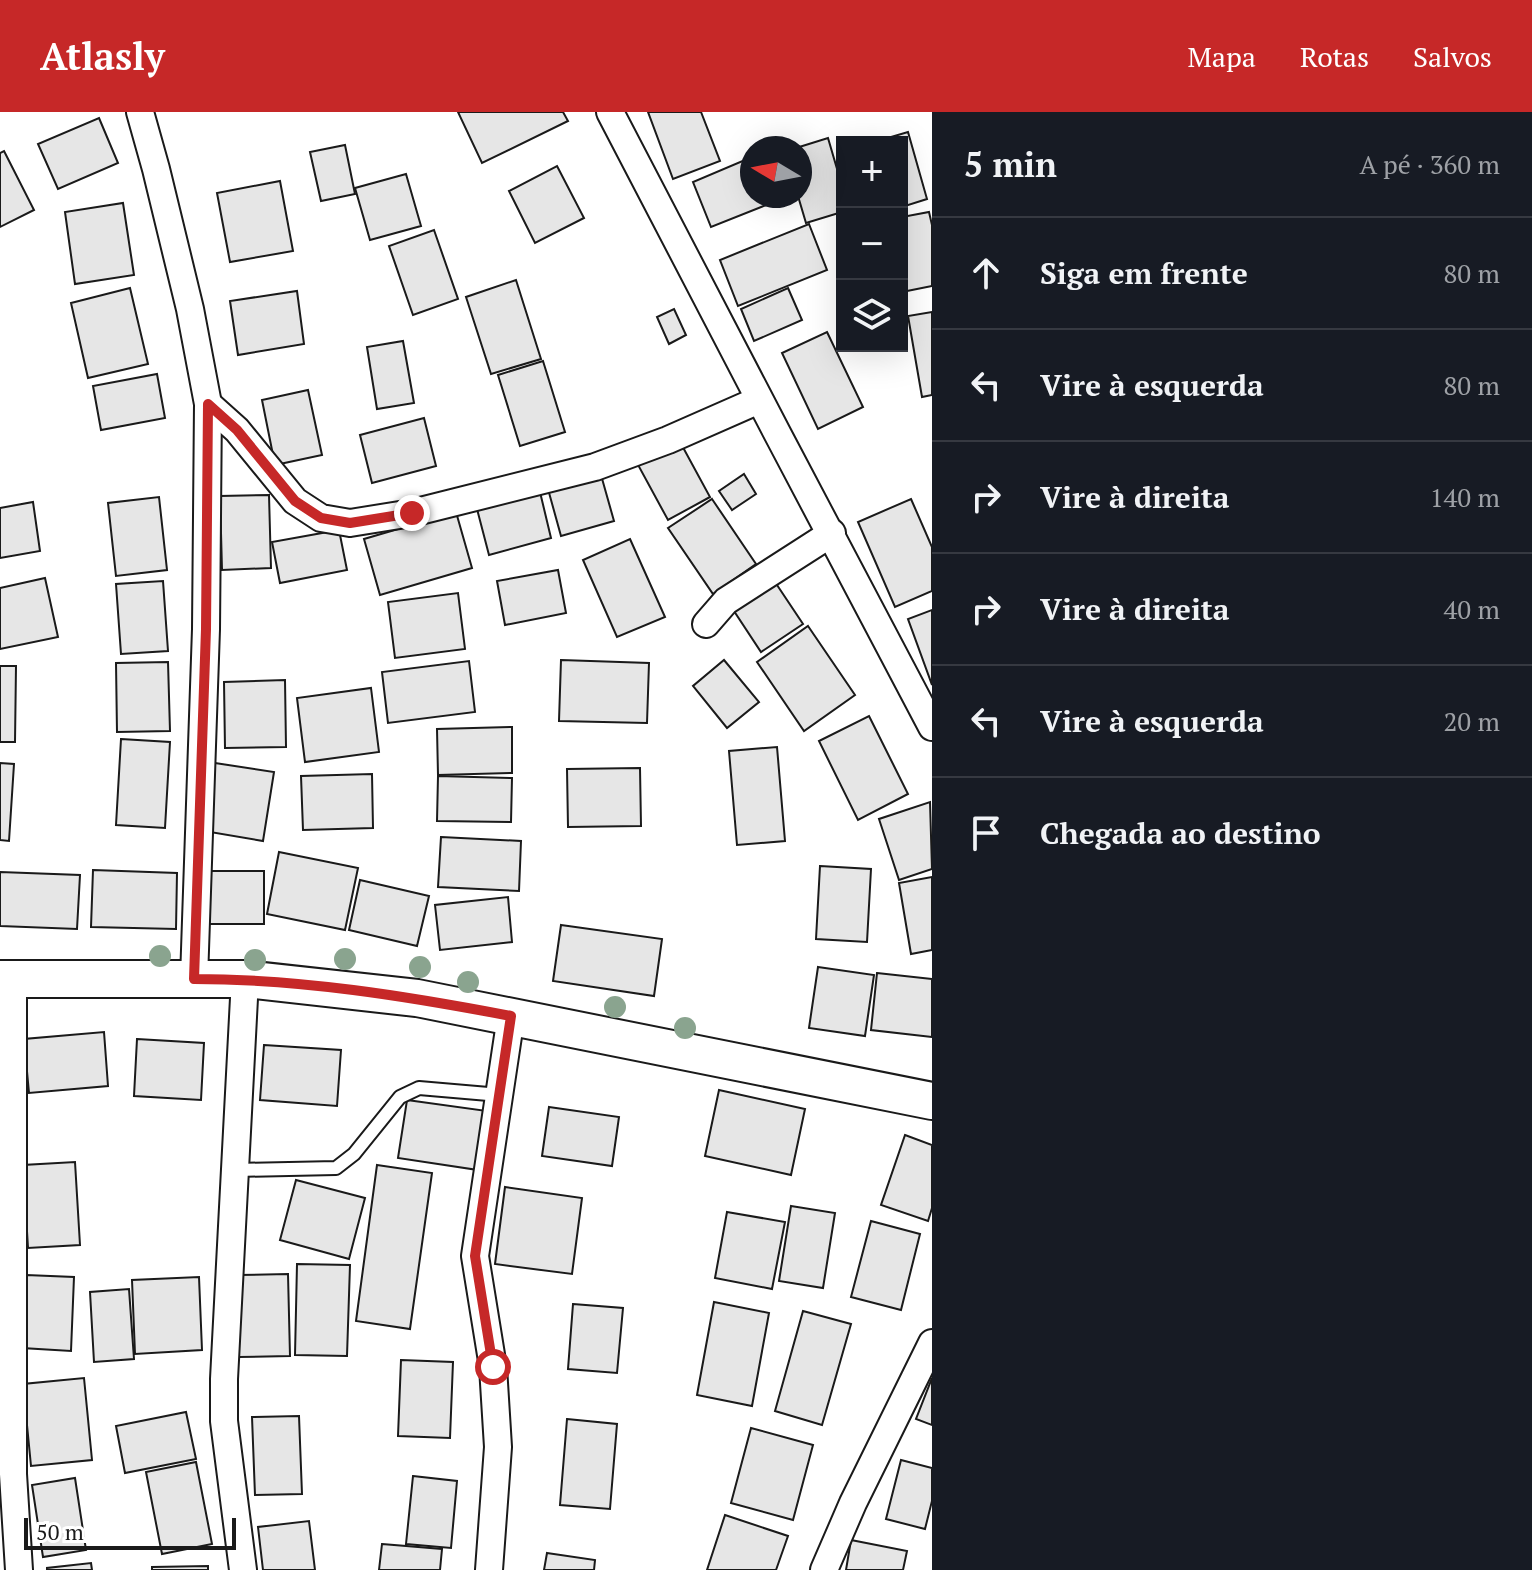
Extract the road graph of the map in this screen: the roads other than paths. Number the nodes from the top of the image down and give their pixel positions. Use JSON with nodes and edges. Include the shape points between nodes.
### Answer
{"nodes":[{"id":1,"x":140,"y":112,"type":"edge"},
{"id":2,"x":610,"y":112,"type":"edge"},
{"id":3,"x":759,"y":400,"type":"junction"},
{"id":4,"x":208,"y":404,"type":"junction"},
{"id":5,"x":832,"y":533,"type":"junction"},
{"id":6,"x":706,"y":624,"type":"dead end"},
{"id":7,"x":932,"y":727,"type":"edge"},
{"id":8,"x":6,"y":979,"type":"edge"},
{"id":9,"x":194,"y":979,"type":"junction"},
{"id":10,"x":245,"y":979,"type":"junction"},
{"id":11,"x":511,"y":1016,"type":"junction"},
{"id":12,"x":500,"y":1095,"type":"junction"},
{"id":13,"x":932,"y":1101,"type":"edge"},
{"id":14,"x":237,"y":1170,"type":"junction"},
{"id":15,"x":932,"y":1343,"type":"edge"},
{"id":16,"x":9,"y":1542,"type":"edge"},
{"id":17,"x":19,"y":1570,"type":"edge"},
{"id":18,"x":243,"y":1570,"type":"edge"},
{"id":19,"x":489,"y":1570,"type":"edge"},
{"id":20,"x":824,"y":1570,"type":"edge"}],
"edges":[{"from":1,"to":4,"type":"street"},
{"from":2,"to":3,"type":"street"},
{"from":3,"to":4,"type":"street","via":[[595,467],[391,518],[350,523],[321,518],[295,501],[237,430]]},
{"from":3,"to":5,"type":"street"},
{"from":4,"to":9,"type":"street"},
{"from":5,"to":6,"type":"street","via":[[726,601]]},
{"from":5,"to":7,"type":"street"},
{"from":8,"to":9,"type":"street"},
{"from":8,"to":16,"type":"street","via":[[13,1474]]},
{"from":9,"to":10,"type":"street"},
{"from":10,"to":11,"type":"street","via":[[417,998]]},
{"from":10,"to":14,"type":"street"},
{"from":11,"to":12,"type":"street"},
{"from":11,"to":13,"type":"street"},
{"from":12,"to":14,"type":"lane","via":[[419,1088],[400,1097],[336,1168]]},
{"from":12,"to":19,"type":"street","via":[[475,1256],[493,1367],[498,1447]]},
{"from":14,"to":18,"type":"street","via":[[224,1421]]},
{"from":15,"to":20,"type":"street"},
{"from":16,"to":17,"type":"street"}]}
